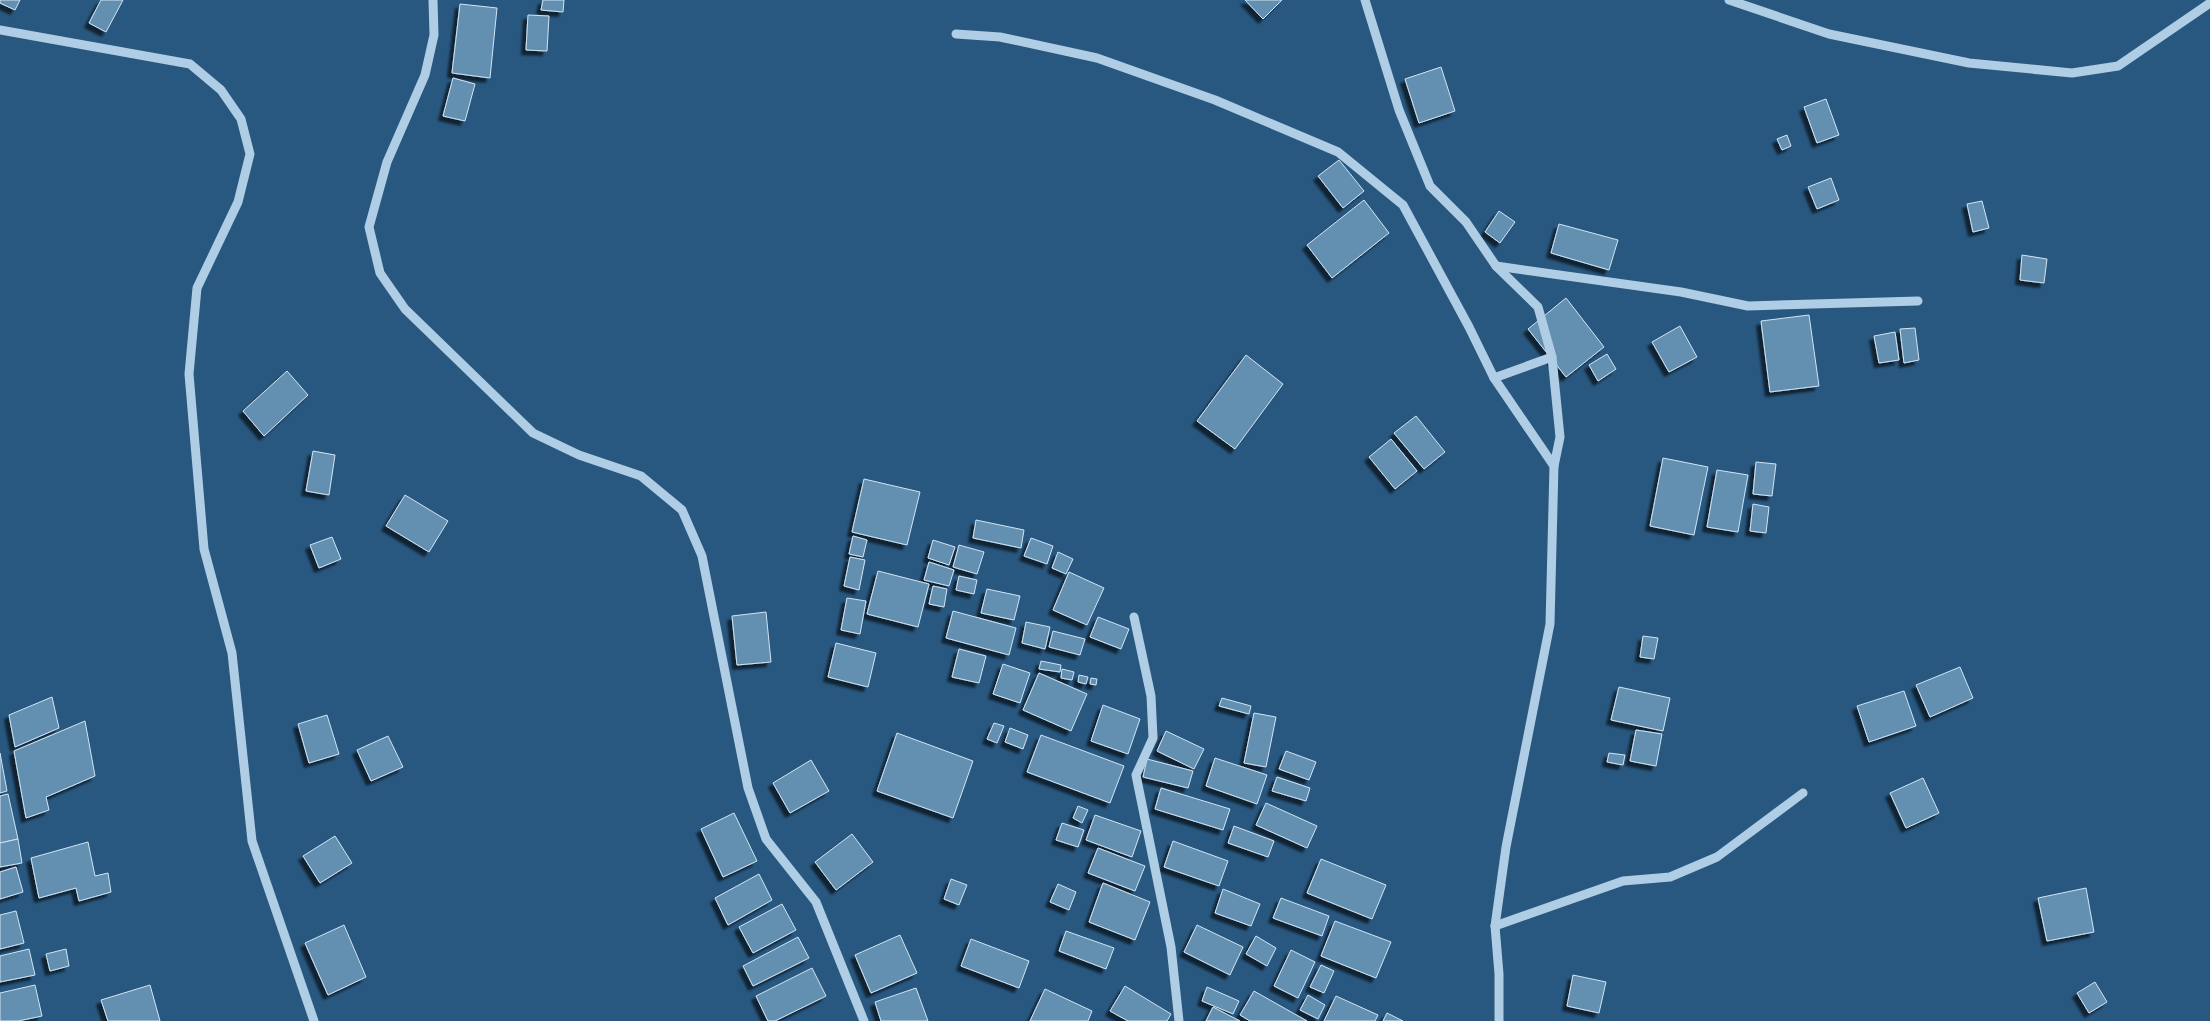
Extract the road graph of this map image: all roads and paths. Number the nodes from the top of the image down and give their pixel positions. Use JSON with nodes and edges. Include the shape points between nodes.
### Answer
{"nodes":[{"id":1,"x":433,"y":0,"type":"edge"},
{"id":2,"x":1365,"y":0,"type":"edge"},
{"id":3,"x":1729,"y":0,"type":"edge"},
{"id":4,"x":2210,"y":3,"type":"edge"},
{"id":5,"x":0,"y":30,"type":"edge"},
{"id":6,"x":956,"y":34,"type":"dead end"},
{"id":7,"x":1496,"y":266,"type":"junction"},
{"id":8,"x":1918,"y":301,"type":"dead end"},
{"id":9,"x":1552,"y":357,"type":"junction"},
{"id":10,"x":1494,"y":378,"type":"junction"},
{"id":11,"x":1554,"y":466,"type":"junction"},
{"id":12,"x":1134,"y":617,"type":"dead end"},
{"id":13,"x":1803,"y":793,"type":"dead end"},
{"id":14,"x":1495,"y":926,"type":"junction"},
{"id":15,"x":314,"y":1021,"type":"edge"},
{"id":16,"x":864,"y":1021,"type":"edge"},
{"id":17,"x":1179,"y":1021,"type":"edge"},
{"id":18,"x":1499,"y":1021,"type":"edge"}],
"edges":[{"from":1,"to":16,"type":"street","via":[[434,35],[425,75],[387,162],[369,227],[380,273],[405,309],[533,434],[580,456],[641,476],[682,510],[702,556],[748,788],[763,831],[816,902]]},
{"from":2,"to":7,"type":"street","via":[[1399,110],[1430,186],[1466,222]]},
{"from":3,"to":4,"type":"street","via":[[1829,34],[1969,63],[2072,73],[2118,66]]},
{"from":5,"to":15,"type":"street","via":[[190,64],[221,90],[241,119],[250,154],[238,202],[197,288],[189,374],[204,550],[232,653],[252,841]]},
{"from":6,"to":10,"type":"street","via":[[1000,37],[1097,58],[1215,100],[1338,152],[1403,205]]},
{"from":7,"to":8,"type":"street","via":[[1680,292],[1748,306]]},
{"from":7,"to":9,"type":"street","via":[[1538,307]]},
{"from":9,"to":10,"type":"street"},
{"from":9,"to":11,"type":"street","via":[[1560,437]]},
{"from":10,"to":11,"type":"street"},
{"from":11,"to":14,"type":"street","via":[[1550,624],[1506,847]]},
{"from":12,"to":17,"type":"street","via":[[1151,696],[1153,738],[1136,776],[1171,946]]},
{"from":13,"to":14,"type":"street","via":[[1717,856],[1670,877],[1623,880]]},
{"from":14,"to":18,"type":"street"}]}
